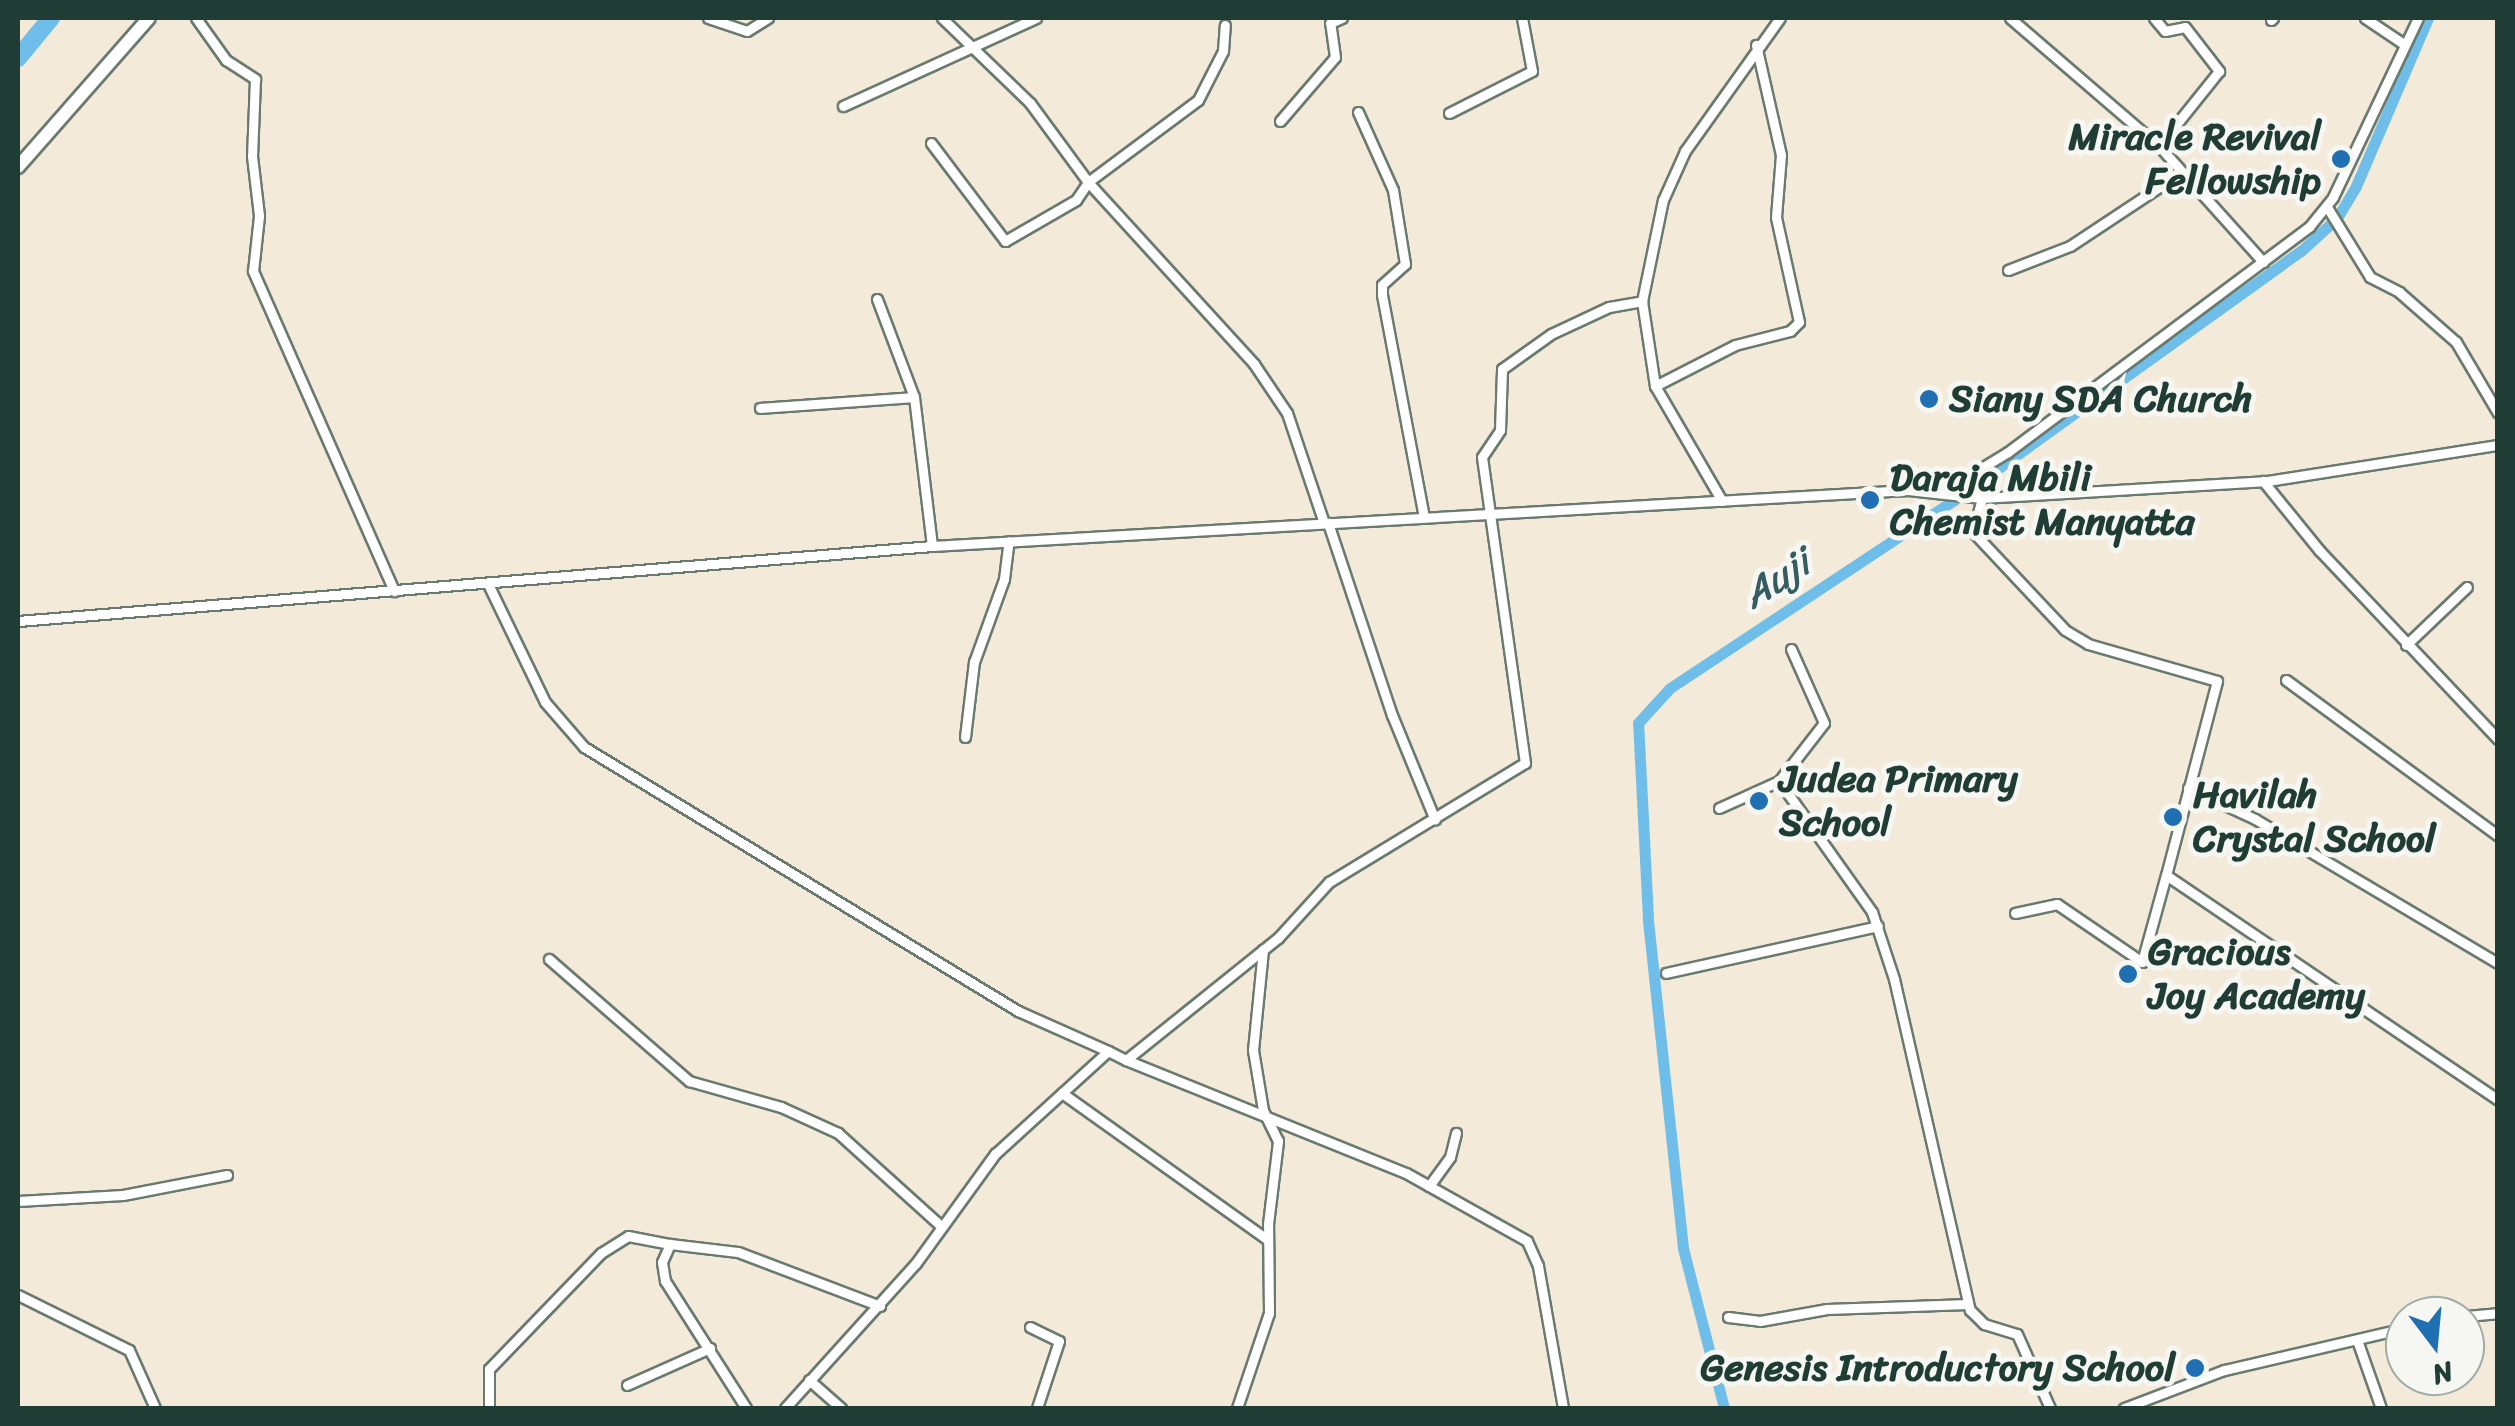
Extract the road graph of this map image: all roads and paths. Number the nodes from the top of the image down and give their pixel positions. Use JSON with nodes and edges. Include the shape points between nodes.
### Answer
{"nodes":[{"id":1,"x":149,"y":18,"type":"edge"},
{"id":2,"x":196,"y":18,"type":"edge"},
{"id":3,"x":708,"y":18,"type":"edge"},
{"id":4,"x":768,"y":18,"type":"edge"},
{"id":5,"x":942,"y":18,"type":"edge"},
{"id":6,"x":1036,"y":18,"type":"edge"},
{"id":7,"x":1342,"y":18,"type":"edge"},
{"id":8,"x":1522,"y":18,"type":"edge"},
{"id":9,"x":1780,"y":18,"type":"edge"},
{"id":10,"x":2010,"y":18,"type":"edge"},
{"id":11,"x":2154,"y":18,"type":"edge"},
{"id":12,"x":2365,"y":18,"type":"edge"},
{"id":13,"x":2418,"y":18,"type":"edge"},
{"id":14,"x":1225,"y":25,"type":"dead end"},
{"id":15,"x":973,"y":44,"type":"junction"},
{"id":16,"x":1756,"y":45,"type":"junction"},
{"id":17,"x":2405,"y":45,"type":"junction"},
{"id":18,"x":843,"y":106,"type":"dead end"},
{"id":19,"x":1358,"y":112,"type":"dead end"},
{"id":20,"x":1449,"y":113,"type":"dead end"},
{"id":21,"x":1280,"y":120,"type":"dead end"},
{"id":22,"x":931,"y":144,"type":"dead end"},
{"id":23,"x":2159,"y":146,"type":"junction"},
{"id":24,"x":18,"y":168,"type":"edge"},
{"id":25,"x":2182,"y":172,"type":"junction"},
{"id":26,"x":1088,"y":182,"type":"junction"},
{"id":27,"x":2333,"y":215,"type":"junction"},
{"id":28,"x":2263,"y":262,"type":"junction"},
{"id":29,"x":2008,"y":270,"type":"dead end"},
{"id":30,"x":878,"y":299,"type":"dead end"},
{"id":31,"x":1642,"y":302,"type":"junction"},
{"id":32,"x":1655,"y":386,"type":"junction"},
{"id":33,"x":914,"y":396,"type":"junction"},
{"id":34,"x":760,"y":408,"type":"dead end"},
{"id":35,"x":2498,"y":413,"type":"edge"},
{"id":36,"x":2498,"y":445,"type":"edge"},
{"id":37,"x":2263,"y":481,"type":"junction"},
{"id":38,"x":1920,"y":491,"type":"junction"},
{"id":39,"x":1979,"y":498,"type":"junction"},
{"id":40,"x":1722,"y":500,"type":"junction"},
{"id":41,"x":1490,"y":514,"type":"junction"},
{"id":42,"x":1424,"y":517,"type":"junction"},
{"id":43,"x":1326,"y":523,"type":"junction"},
{"id":44,"x":1010,"y":541,"type":"junction"},
{"id":45,"x":932,"y":546,"type":"junction"},
{"id":46,"x":488,"y":584,"type":"junction"},
{"id":47,"x":2467,"y":586,"type":"dead end"},
{"id":48,"x":394,"y":591,"type":"junction"},
{"id":49,"x":18,"y":621,"type":"edge"},
{"id":50,"x":2406,"y":645,"type":"junction"},
{"id":51,"x":1791,"y":649,"type":"dead end"},
{"id":52,"x":2286,"y":680,"type":"dead end"},
{"id":53,"x":964,"y":738,"type":"dead end"},
{"id":54,"x":2498,"y":738,"type":"edge"},
{"id":55,"x":1779,"y":780,"type":"junction"},
{"id":56,"x":2188,"y":788,"type":"junction"},
{"id":57,"x":1719,"y":808,"type":"dead end"},
{"id":58,"x":1436,"y":820,"type":"junction"},
{"id":59,"x":2498,"y":836,"type":"edge"},
{"id":60,"x":2166,"y":875,"type":"junction"},
{"id":61,"x":2014,"y":913,"type":"dead end"},
{"id":62,"x":1878,"y":926,"type":"junction"},
{"id":63,"x":1263,"y":949,"type":"junction"},
{"id":64,"x":548,"y":959,"type":"dead end"},
{"id":65,"x":2498,"y":963,"type":"edge"},
{"id":66,"x":1666,"y":973,"type":"dead end"},
{"id":67,"x":1108,"y":1051,"type":"junction"},
{"id":68,"x":1126,"y":1060,"type":"junction"},
{"id":69,"x":1062,"y":1093,"type":"junction"},
{"id":70,"x":2498,"y":1100,"type":"edge"},
{"id":71,"x":1262,"y":1110,"type":"junction"},
{"id":72,"x":1456,"y":1133,"type":"dead end"},
{"id":73,"x":227,"y":1175,"type":"dead end"},
{"id":74,"x":1430,"y":1186,"type":"junction"},
{"id":75,"x":18,"y":1201,"type":"edge"},
{"id":76,"x":942,"y":1227,"type":"junction"},
{"id":77,"x":1268,"y":1238,"type":"junction"},
{"id":78,"x":670,"y":1244,"type":"junction"},
{"id":79,"x":18,"y":1294,"type":"edge"},
{"id":80,"x":1968,"y":1304,"type":"junction"},
{"id":81,"x":880,"y":1306,"type":"junction"},
{"id":82,"x":1728,"y":1316,"type":"dead end"},
{"id":83,"x":1030,"y":1328,"type":"dead end"},
{"id":84,"x":2385,"y":1333,"type":"edge"},
{"id":85,"x":2357,"y":1340,"type":"junction"},
{"id":86,"x":710,"y":1348,"type":"junction"},
{"id":87,"x":809,"y":1380,"type":"junction"},
{"id":88,"x":627,"y":1385,"type":"dead end"},
{"id":89,"x":155,"y":1408,"type":"edge"},
{"id":90,"x":489,"y":1408,"type":"edge"},
{"id":91,"x":746,"y":1408,"type":"edge"},
{"id":92,"x":785,"y":1408,"type":"edge"},
{"id":93,"x":842,"y":1408,"type":"edge"},
{"id":94,"x":1037,"y":1408,"type":"edge"},
{"id":95,"x":1237,"y":1408,"type":"edge"},
{"id":96,"x":1562,"y":1408,"type":"edge"},
{"id":97,"x":2050,"y":1408,"type":"edge"},
{"id":98,"x":2124,"y":1408,"type":"edge"},
{"id":99,"x":2381,"y":1408,"type":"edge"}],
"edges":[{"from":1,"to":24,"type":"main road"},
{"from":2,"to":48,"type":"street","via":[[226,60],[255,79],[252,156],[259,216],[253,271],[260,299]]},
{"from":3,"to":4,"type":"street","via":[[747,31]]},
{"from":5,"to":15,"type":"street"},
{"from":6,"to":15,"type":"street"},
{"from":7,"to":21,"type":"street","via":[[1330,24],[1335,57]]},
{"from":8,"to":20,"type":"street","via":[[1532,71]]},
{"from":9,"to":16,"type":"street"},
{"from":10,"to":23,"type":"street"},
{"from":11,"to":23,"type":"street","via":[[2165,30],[2185,28],[2219,71]]},
{"from":12,"to":17,"type":"street"},
{"from":13,"to":17,"type":"street"},
{"from":14,"to":26,"type":"street","via":[[1223,52],[1198,100]]},
{"from":15,"to":18,"type":"street"},
{"from":15,"to":26,"type":"street","via":[[1030,104]]},
{"from":16,"to":31,"type":"street","via":[[1662,200]]},
{"from":16,"to":32,"type":"street","via":[[1781,155],[1779,240],[1800,322],[1790,331],[1735,345]]},
{"from":17,"to":27,"type":"street"},
{"from":19,"to":42,"type":"street","via":[[1393,190],[1404,264],[1382,285],[1382,295]]},
{"from":22,"to":26,"type":"street","via":[[1005,241],[1076,200]]},
{"from":23,"to":25,"type":"street"},
{"from":25,"to":28,"type":"street"},
{"from":25,"to":29,"type":"street","via":[[2070,246]]},
{"from":26,"to":43,"type":"street","via":[[1196,294],[1263,377],[1287,413]]},
{"from":27,"to":28,"type":"street"},
{"from":27,"to":35,"type":"street","via":[[2370,276],[2400,292],[2456,342]]},
{"from":28,"to":38,"type":"street","via":[[2008,452],[1965,478]]},
{"from":30,"to":33,"type":"street"},
{"from":31,"to":32,"type":"street"},
{"from":31,"to":41,"type":"street","via":[[1610,307],[1551,334],[1502,369],[1500,430],[1482,457]]},
{"from":32,"to":40,"type":"street"},
{"from":33,"to":34,"type":"street"},
{"from":33,"to":45,"type":"street"},
{"from":36,"to":37,"type":"street"},
{"from":37,"to":39,"type":"street"},
{"from":37,"to":50,"type":"street"},
{"from":38,"to":39,"type":"street"},
{"from":38,"to":40,"type":"street"},
{"from":39,"to":56,"type":"street","via":[[1973,532],[2064,630],[2088,644],[2217,681]]},
{"from":40,"to":41,"type":"street"},
{"from":41,"to":42,"type":"street"},
{"from":41,"to":58,"type":"street","via":[[1527,756],[1517,771]]},
{"from":42,"to":43,"type":"street"},
{"from":43,"to":44,"type":"street"},
{"from":43,"to":58,"type":"street","via":[[1392,716]]},
{"from":44,"to":45,"type":"street"},
{"from":44,"to":53,"type":"street","via":[[974,662]]},
{"from":45,"to":46,"type":"street"},
{"from":46,"to":48,"type":"street"},
{"from":46,"to":67,"type":"street","via":[[545,702],[584,747],[1018,1012]]},
{"from":47,"to":50,"type":"street"},
{"from":48,"to":49,"type":"street"},
{"from":50,"to":54,"type":"street"},
{"from":51,"to":55,"type":"street","via":[[1824,723]]},
{"from":52,"to":59,"type":"street"},
{"from":55,"to":57,"type":"street"},
{"from":55,"to":62,"type":"street"},
{"from":56,"to":60,"type":"street"},
{"from":56,"to":65,"type":"street","via":[[2255,820]]},
{"from":58,"to":63,"type":"street","via":[[1329,882]]},
{"from":60,"to":61,"type":"street","via":[[2142,962],[2057,904]]},
{"from":60,"to":70,"type":"street"},
{"from":62,"to":66,"type":"street"},
{"from":62,"to":80,"type":"street"},
{"from":63,"to":68,"type":"street"},
{"from":63,"to":71,"type":"street","via":[[1253,1050]]},
{"from":64,"to":76,"type":"street","via":[[689,1081],[780,1107],[838,1134]]},
{"from":67,"to":68,"type":"street"},
{"from":67,"to":69,"type":"street"},
{"from":68,"to":71,"type":"street"},
{"from":69,"to":76,"type":"street","via":[[995,1154]]},
{"from":69,"to":77,"type":"street"},
{"from":71,"to":74,"type":"street"},
{"from":71,"to":77,"type":"street","via":[[1278,1141]]},
{"from":72,"to":74,"type":"street","via":[[1450,1157]]},
{"from":73,"to":75,"type":"street","via":[[123,1195]]},
{"from":74,"to":96,"type":"street","via":[[1532,1246]]},
{"from":76,"to":81,"type":"street"},
{"from":77,"to":95,"type":"street","via":[[1267,1334]]},
{"from":78,"to":81,"type":"street","via":[[738,1252]]},
{"from":78,"to":86,"type":"street","via":[[663,1275]]},
{"from":78,"to":90,"type":"street","via":[[628,1236],[601,1253],[489,1369]]},
{"from":79,"to":89,"type":"street","via":[[129,1350]]},
{"from":80,"to":82,"type":"street","via":[[1827,1309],[1760,1321]]},
{"from":80,"to":97,"type":"street","via":[[1980,1321],[2016,1334]]},
{"from":81,"to":87,"type":"street"},
{"from":83,"to":94,"type":"street","via":[[1059,1341]]},
{"from":84,"to":85,"type":"street"},
{"from":85,"to":98,"type":"street","via":[[2224,1370]]},
{"from":85,"to":99,"type":"street"},
{"from":86,"to":88,"type":"street"},
{"from":86,"to":91,"type":"street"},
{"from":87,"to":92,"type":"street"},
{"from":87,"to":93,"type":"street"}]}
